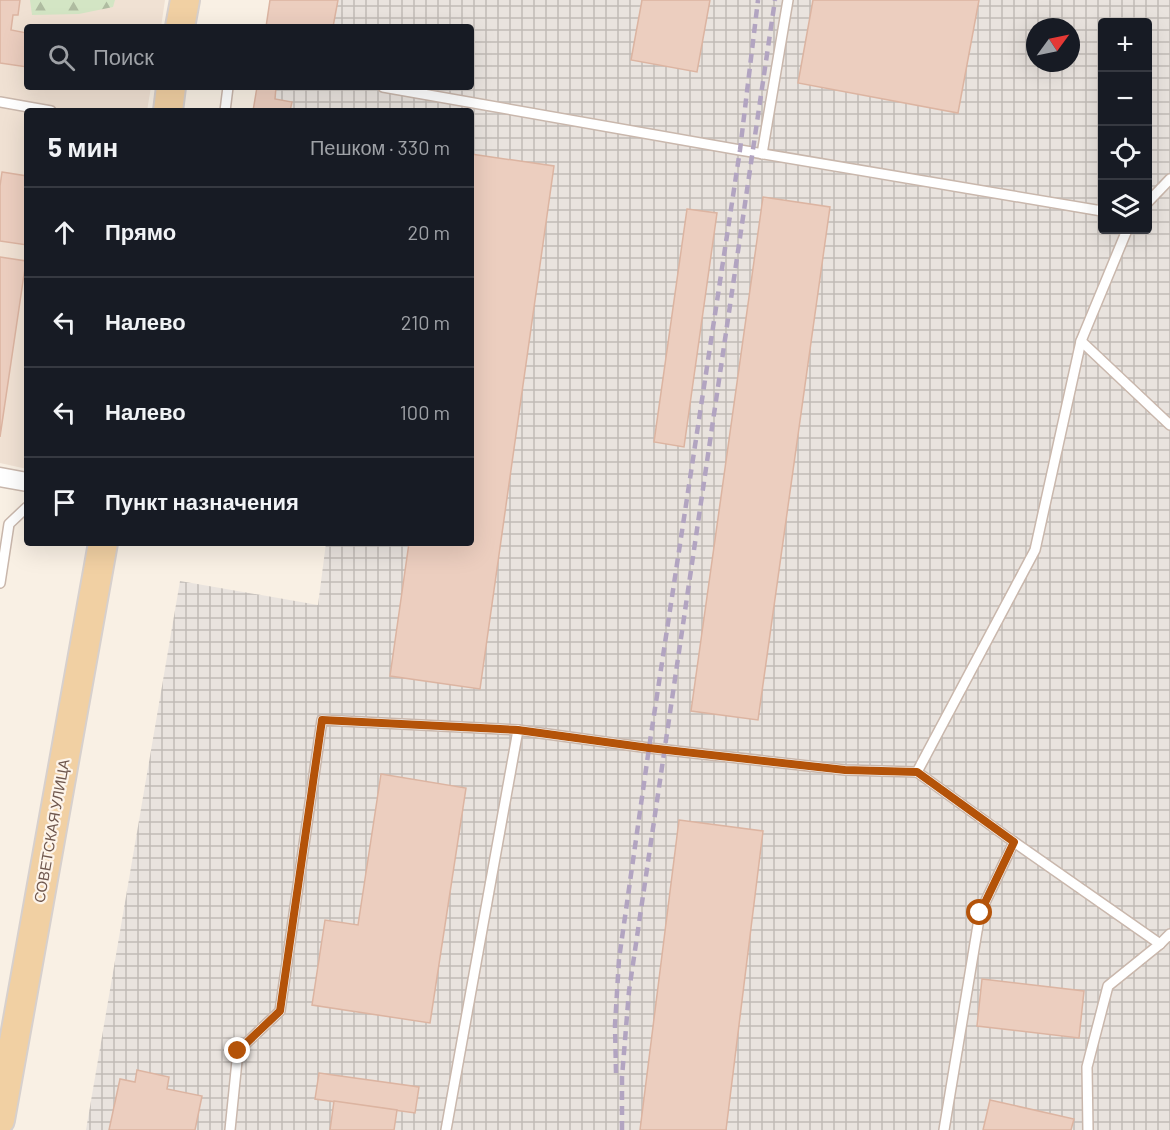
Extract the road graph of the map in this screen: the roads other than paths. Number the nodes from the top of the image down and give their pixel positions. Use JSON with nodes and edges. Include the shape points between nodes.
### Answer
{"nodes":[{"id":1,"x":185,"y":0,"type":"edge"},
{"id":2,"x":788,"y":0,"type":"edge"},
{"id":3,"x":181,"y":24,"type":"edge"},
{"id":4,"x":171,"y":90,"type":"edge"},
{"id":5,"x":228,"y":90,"type":"edge"},
{"id":6,"x":400,"y":90,"type":"edge"},
{"id":7,"x":0,"y":102,"type":"edge"},
{"id":8,"x":34,"y":108,"type":"edge"},
{"id":9,"x":168,"y":108,"type":"edge"},
{"id":10,"x":225,"y":108,"type":"edge"},
{"id":11,"x":762,"y":154,"type":"junction"},
{"id":12,"x":1170,"y":179,"type":"edge"},
{"id":13,"x":1152,"y":198,"type":"edge"},
{"id":14,"x":1098,"y":210,"type":"edge"},
{"id":15,"x":1125,"y":234,"type":"edge"},
{"id":16,"x":1081,"y":340,"type":"junction"},
{"id":17,"x":1170,"y":425,"type":"edge"},
{"id":18,"x":0,"y":477,"type":"edge"},
{"id":19,"x":24,"y":481,"type":"edge"},
{"id":20,"x":24,"y":510,"type":"edge"},
{"id":21,"x":102,"y":546,"type":"edge"},
{"id":22,"x":0,"y":583,"type":"edge"},
{"id":23,"x":518,"y":730,"type":"junction"},
{"id":24,"x":917,"y":772,"type":"junction"},
{"id":25,"x":1014,"y":842,"type":"junction"},
{"id":26,"x":1170,"y":934,"type":"edge"},
{"id":27,"x":1160,"y":944,"type":"junction"},
{"id":28,"x":1,"y":1107,"type":"edge"},
{"id":29,"x":230,"y":1130,"type":"edge"},
{"id":30,"x":446,"y":1130,"type":"edge"},
{"id":31,"x":944,"y":1130,"type":"edge"},
{"id":32,"x":1088,"y":1130,"type":"edge"}],
"edges":[{"from":1,"to":3,"type":"main road"},
{"from":2,"to":11,"type":"lane"},
{"from":4,"to":9,"type":"main road"},
{"from":5,"to":10,"type":"lane"},
{"from":6,"to":11,"type":"lane"},
{"from":7,"to":8,"type":"lane"},
{"from":11,"to":14,"type":"lane"},
{"from":12,"to":13,"type":"lane"},
{"from":15,"to":16,"type":"lane"},
{"from":16,"to":17,"type":"lane"},
{"from":16,"to":24,"type":"lane","via":[[1035,550]]},
{"from":18,"to":19,"type":"street"},
{"from":20,"to":22,"type":"lane","via":[[9,524]]},
{"from":21,"to":28,"type":"main road","name":"СОВЕТСКАЯ УЛИЦА"},
{"from":23,"to":24,"type":"lane","via":[[845,770]]},
{"from":23,"to":29,"type":"lane","via":[[322,720],[280,1011],[238,1051]]},
{"from":23,"to":30,"type":"lane"},
{"from":24,"to":25,"type":"lane"},
{"from":25,"to":27,"type":"lane"},
{"from":25,"to":31,"type":"lane","via":[[980,913]]},
{"from":26,"to":27,"type":"lane"},
{"from":27,"to":32,"type":"lane","via":[[1108,986],[1087,1067]]}]}
